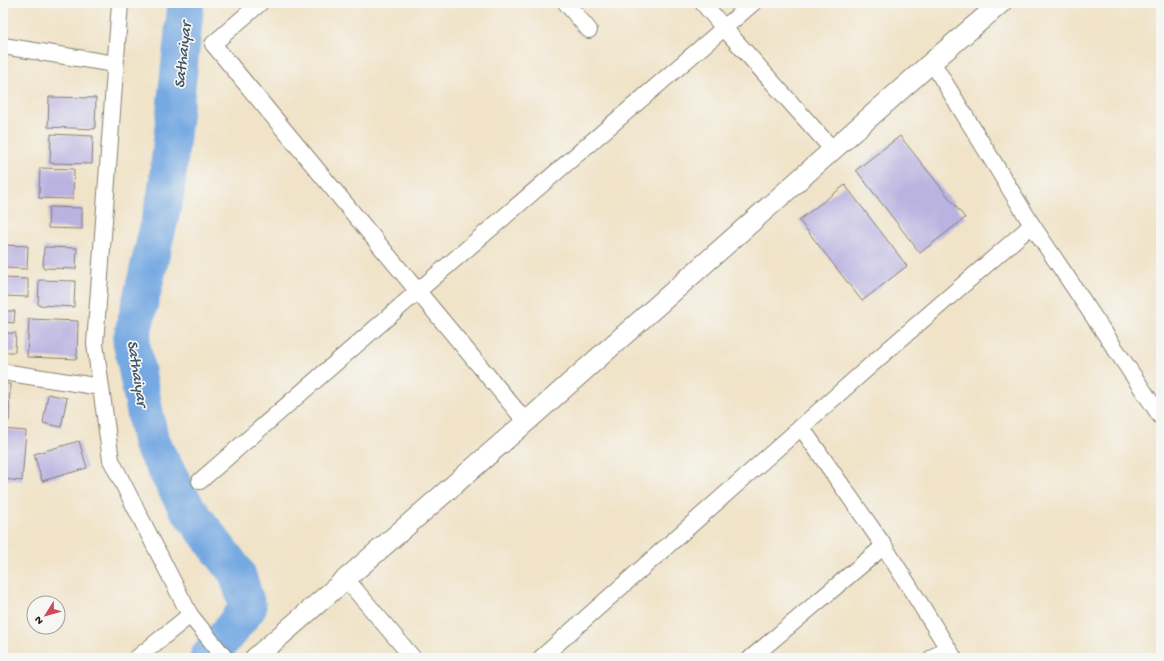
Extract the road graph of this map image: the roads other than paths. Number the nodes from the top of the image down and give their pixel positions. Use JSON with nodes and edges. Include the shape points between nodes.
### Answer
{"nodes":[{"id":1,"x":120,"y":3,"type":"edge"},
{"id":2,"x":260,"y":3,"type":"edge"},
{"id":3,"x":566,"y":3,"type":"edge"},
{"id":4,"x":703,"y":3,"type":"edge"},
{"id":5,"x":753,"y":3,"type":"edge"},
{"id":6,"x":1001,"y":3,"type":"edge"},
{"id":7,"x":724,"y":28,"type":"junction"},
{"id":8,"x":589,"y":30,"type":"dead end"},
{"id":9,"x":3,"y":46,"type":"edge"},
{"id":10,"x":932,"y":62,"type":"junction"},
{"id":11,"x":115,"y":64,"type":"junction"},
{"id":12,"x":833,"y":150,"type":"junction"},
{"id":13,"x":1032,"y":225,"type":"junction"},
{"id":14,"x":418,"y":291,"type":"junction"},
{"id":15,"x":3,"y":372,"type":"edge"},
{"id":16,"x":101,"y":387,"type":"junction"},
{"id":17,"x":1161,"y":417,"type":"edge"},
{"id":18,"x":526,"y":422,"type":"junction"},
{"id":19,"x":801,"y":427,"type":"junction"},
{"id":20,"x":200,"y":481,"type":"dead end"},
{"id":21,"x":884,"y":546,"type":"junction"},
{"id":22,"x":346,"y":579,"type":"junction"},
{"id":23,"x":195,"y":621,"type":"junction"},
{"id":24,"x":950,"y":653,"type":"edge"},
{"id":25,"x":137,"y":658,"type":"edge"},
{"id":26,"x":225,"y":658,"type":"edge"},
{"id":27,"x":255,"y":658,"type":"edge"},
{"id":28,"x":413,"y":658,"type":"edge"},
{"id":29,"x":541,"y":658,"type":"edge"},
{"id":30,"x":751,"y":658,"type":"edge"},
{"id":31,"x":932,"y":658,"type":"edge"}],
"edges":[{"from":1,"to":11,"type":"street"},
{"from":2,"to":14,"type":"street","via":[[213,44]]},
{"from":3,"to":8,"type":"street"},
{"from":4,"to":7,"type":"street"},
{"from":5,"to":7,"type":"street"},
{"from":6,"to":10,"type":"street"},
{"from":7,"to":12,"type":"street"},
{"from":7,"to":14,"type":"street"},
{"from":9,"to":11,"type":"street"},
{"from":10,"to":12,"type":"street"},
{"from":10,"to":13,"type":"street"},
{"from":11,"to":16,"type":"street","via":[[95,344]]},
{"from":12,"to":18,"type":"street"},
{"from":13,"to":17,"type":"street"},
{"from":13,"to":19,"type":"street"},
{"from":14,"to":18,"type":"street"},
{"from":14,"to":20,"type":"street"},
{"from":15,"to":16,"type":"street"},
{"from":16,"to":23,"type":"street","via":[[111,460]]},
{"from":18,"to":22,"type":"street"},
{"from":19,"to":21,"type":"street"},
{"from":19,"to":29,"type":"street"},
{"from":21,"to":24,"type":"street"},
{"from":21,"to":30,"type":"street"},
{"from":22,"to":27,"type":"street"},
{"from":22,"to":28,"type":"street"},
{"from":23,"to":25,"type":"street"},
{"from":23,"to":26,"type":"street"},
{"from":24,"to":31,"type":"street"}]}
